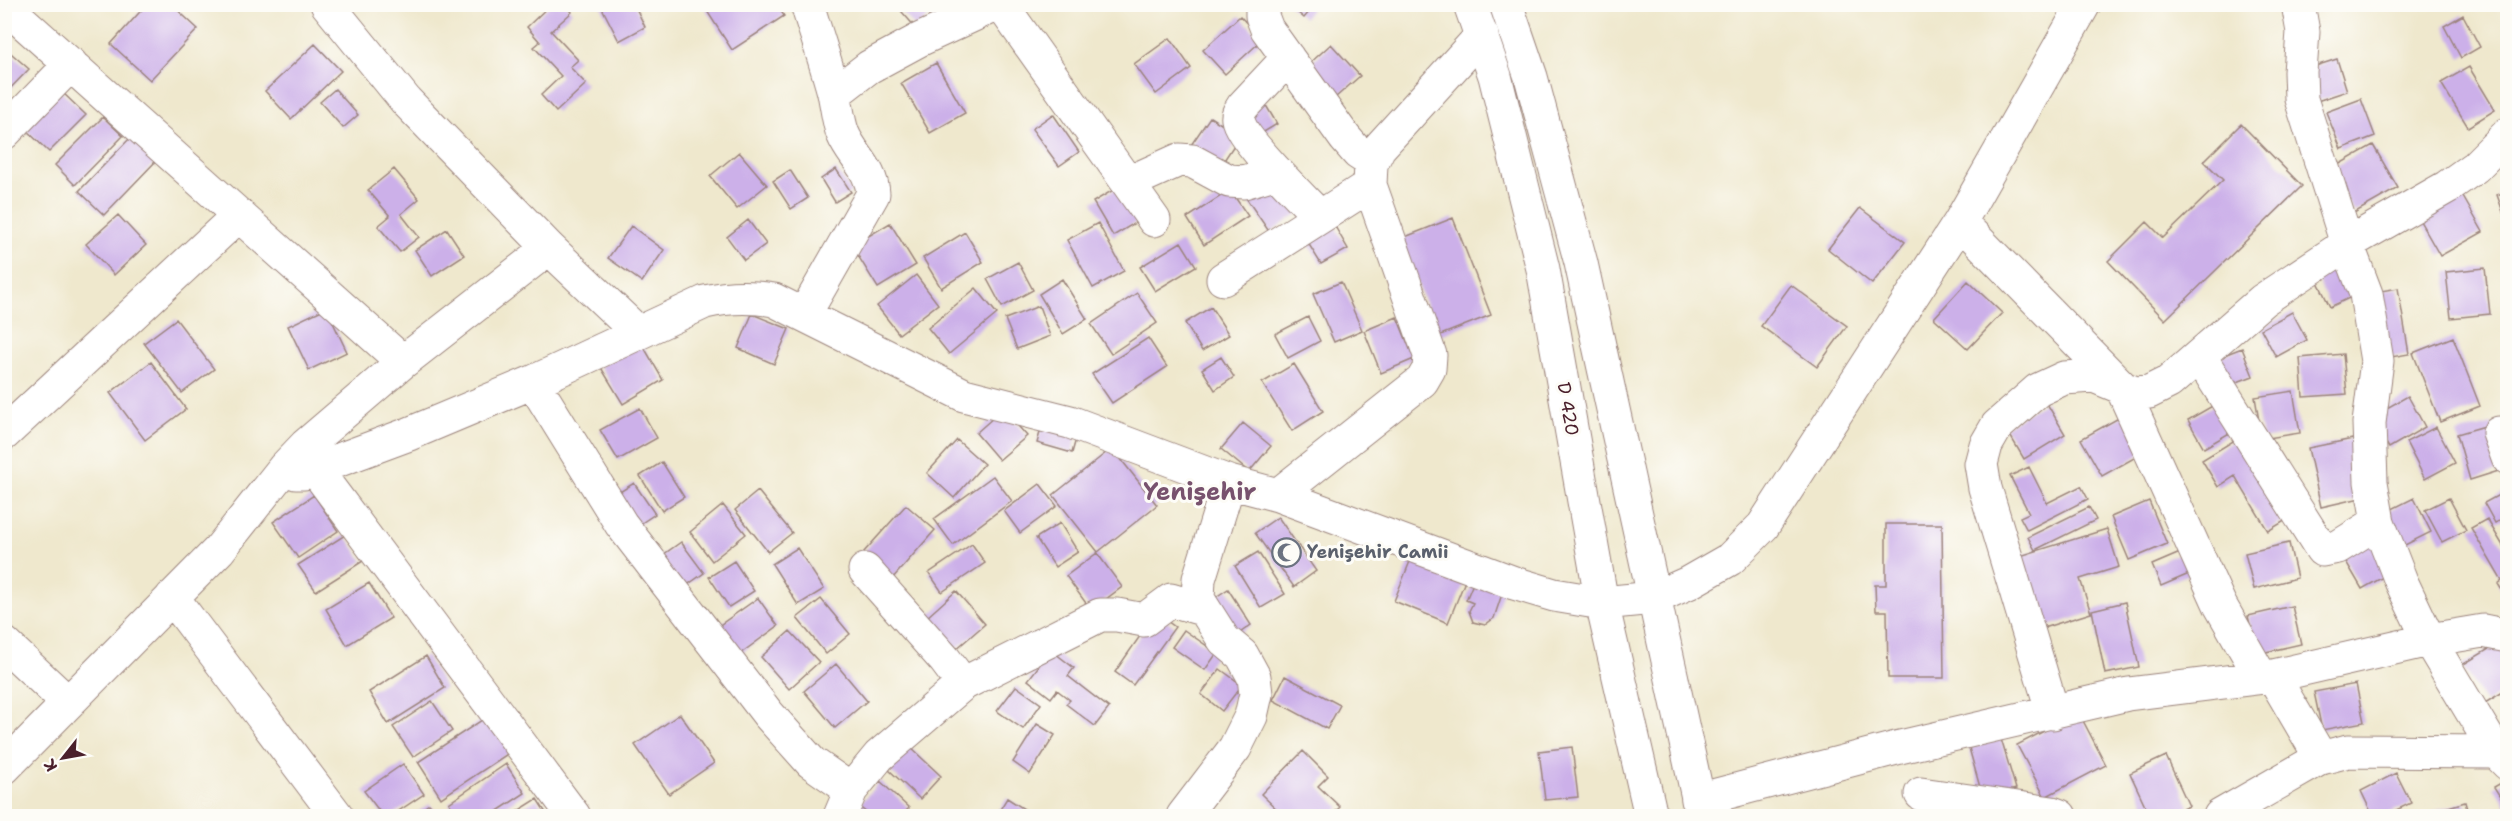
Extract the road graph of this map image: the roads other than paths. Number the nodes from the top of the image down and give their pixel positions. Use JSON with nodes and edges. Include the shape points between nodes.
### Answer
{"nodes":[{"id":1,"x":327,"y":4,"type":"edge"},
{"id":2,"x":807,"y":4,"type":"edge"},
{"id":3,"x":999,"y":4,"type":"edge"},
{"id":4,"x":1262,"y":4,"type":"edge"},
{"id":5,"x":1470,"y":4,"type":"edge"},
{"id":6,"x":1506,"y":4,"type":"edge"},
{"id":7,"x":2084,"y":4,"type":"edge"},
{"id":8,"x":2298,"y":4,"type":"edge"},
{"id":9,"x":4,"y":5,"type":"edge"},
{"id":10,"x":1482,"y":35,"type":"junction"},
{"id":11,"x":1288,"y":58,"type":"junction"},
{"id":12,"x":71,"y":64,"type":"junction"},
{"id":13,"x":834,"y":94,"type":"junction"},
{"id":14,"x":4,"y":133,"type":"edge"},
{"id":15,"x":2508,"y":134,"type":"edge"},
{"id":16,"x":1277,"y":171,"type":"junction"},
{"id":17,"x":1371,"y":174,"type":"junction"},
{"id":18,"x":1128,"y":183,"type":"junction"},
{"id":19,"x":239,"y":215,"type":"junction"},
{"id":20,"x":1320,"y":217,"type":"junction"},
{"id":21,"x":1154,"y":220,"type":"dead end"},
{"id":22,"x":1960,"y":222,"type":"junction"},
{"id":23,"x":2347,"y":244,"type":"junction"},
{"id":24,"x":549,"y":248,"type":"junction"},
{"id":25,"x":1223,"y":279,"type":"dead end"},
{"id":26,"x":804,"y":315,"type":"junction"},
{"id":27,"x":635,"y":333,"type":"junction"},
{"id":28,"x":2200,"y":357,"type":"junction"},
{"id":29,"x":403,"y":362,"type":"junction"},
{"id":30,"x":533,"y":382,"type":"junction"},
{"id":31,"x":2121,"y":386,"type":"junction"},
{"id":32,"x":4,"y":434,"type":"edge"},
{"id":33,"x":299,"y":468,"type":"junction"},
{"id":34,"x":1229,"y":482,"type":"junction"},
{"id":35,"x":1278,"y":495,"type":"junction"},
{"id":36,"x":2378,"y":522,"type":"junction"},
{"id":37,"x":865,"y":570,"type":"dead end"},
{"id":38,"x":172,"y":597,"type":"junction"},
{"id":39,"x":1654,"y":598,"type":"junction"},
{"id":40,"x":1602,"y":603,"type":"junction"},
{"id":41,"x":1202,"y":609,"type":"junction"},
{"id":42,"x":2508,"y":636,"type":"edge"},
{"id":43,"x":2429,"y":640,"type":"junction"},
{"id":44,"x":4,"y":643,"type":"edge"},
{"id":45,"x":2267,"y":676,"type":"junction"},
{"id":46,"x":963,"y":684,"type":"junction"},
{"id":47,"x":68,"y":704,"type":"junction"},
{"id":48,"x":2053,"y":713,"type":"junction"},
{"id":49,"x":1900,"y":747,"type":"junction"},
{"id":50,"x":2321,"y":758,"type":"junction"},
{"id":51,"x":2502,"y":758,"type":"edge"},
{"id":52,"x":4,"y":768,"type":"edge"},
{"id":53,"x":845,"y":803,"type":"edge"},
{"id":54,"x":1920,"y":805,"type":"edge"},
{"id":55,"x":1700,"y":808,"type":"edge"},
{"id":56,"x":323,"y":811,"type":"edge"},
{"id":57,"x":574,"y":816,"type":"edge"},
{"id":58,"x":1184,"y":816,"type":"edge"},
{"id":59,"x":1651,"y":816,"type":"edge"},
{"id":60,"x":2060,"y":816,"type":"edge"},
{"id":61,"x":2220,"y":816,"type":"edge"}],
"edges":[{"from":1,"to":24,"type":"main road","via":[[406,101]]},
{"from":2,"to":13,"type":"main road"},
{"from":3,"to":13,"type":"main road","via":[[869,67]]},
{"from":3,"to":18,"type":"main road"},
{"from":4,"to":11,"type":"main road","via":[[1267,29]]},
{"from":5,"to":10,"type":"main road","name":"D 420"},
{"from":6,"to":39,"type":"main road","via":[[1531,77],[1581,263]]},
{"from":7,"to":22,"type":"main road"},
{"from":8,"to":23,"type":"main road","via":[[2303,32],[2301,99]]},
{"from":9,"to":12,"type":"main road"},
{"from":10,"to":17,"type":"main road","via":[[1379,148]]},
{"from":10,"to":40,"type":"main road","name":"D 420","via":[[1543,269]]},
{"from":11,"to":16,"type":"main road","via":[[1238,114],[1243,130]]},
{"from":11,"to":17,"type":"main road"},
{"from":12,"to":14,"type":"main road"},
{"from":12,"to":19,"type":"main road"},
{"from":13,"to":26,"type":"main road","via":[[842,130],[849,147],[867,170],[873,194]]},
{"from":15,"to":23,"type":"main road","via":[[2466,174]]},
{"from":16,"to":18,"type":"main road","via":[[1244,182],[1229,181],[1192,161],[1179,159]]},
{"from":16,"to":20,"type":"main road"},
{"from":17,"to":20,"type":"main road"},
{"from":17,"to":35,"type":"main road","via":[[1430,355],[1429,369],[1422,381]]},
{"from":18,"to":21,"type":"main road"},
{"from":19,"to":29,"type":"main road"},
{"from":19,"to":32,"type":"main road"},
{"from":20,"to":25,"type":"main road"},
{"from":22,"to":31,"type":"main road"},
{"from":22,"to":39,"type":"main road","via":[[1763,526],[1730,560]]},
{"from":23,"to":28,"type":"main road","via":[[2263,300]]},
{"from":23,"to":36,"type":"main road","via":[[2366,294],[2377,361],[2369,423],[2371,482]]},
{"from":24,"to":27,"type":"main road"},
{"from":24,"to":29,"type":"main road"},
{"from":26,"to":27,"type":"main road","via":[[774,300],[726,297],[705,302]]},
{"from":26,"to":34,"type":"main road","via":[[964,395],[1070,422]]},
{"from":27,"to":30,"type":"main road"},
{"from":28,"to":31,"type":"main road","via":[[2169,382],[2149,392],[2135,393]]},
{"from":28,"to":36,"type":"main road","via":[[2322,550],[2338,548]]},
{"from":29,"to":33,"type":"main road","via":[[306,445]]},
{"from":30,"to":33,"type":"main road","via":[[409,434]]},
{"from":30,"to":53,"type":"main road","via":[[621,525],[754,696]]},
{"from":31,"to":45,"type":"main road","via":[[2220,605]]},
{"from":31,"to":48,"type":"main road","via":[[2094,376],[2064,378],[2038,390],[1997,426],[1981,464]]},
{"from":33,"to":38,"type":"main road"},
{"from":33,"to":57,"type":"main road"},
{"from":34,"to":35,"type":"main road"},
{"from":34,"to":41,"type":"main road","via":[[1199,579]]},
{"from":35,"to":40,"type":"main road","via":[[1514,583],[1554,596]]},
{"from":36,"to":43,"type":"main road"},
{"from":37,"to":46,"type":"main road"},
{"from":38,"to":47,"type":"main road"},
{"from":38,"to":56,"type":"main road"},
{"from":39,"to":40,"type":"main road"},
{"from":39,"to":55,"type":"main road"},
{"from":40,"to":59,"type":"main road","name":"D 420"},
{"from":41,"to":46,"type":"main road","via":[[1171,600],[1144,620],[1101,615]]},
{"from":41,"to":58,"type":"main road","via":[[1224,640],[1242,655],[1254,677],[1256,694],[1251,717],[1235,748]]},
{"from":42,"to":43,"type":"main road","via":[[2483,631]]},
{"from":43,"to":45,"type":"main road"},
{"from":43,"to":51,"type":"main road"},
{"from":44,"to":47,"type":"main road"},
{"from":45,"to":48,"type":"main road","via":[[2128,694]]},
{"from":45,"to":50,"type":"main road"},
{"from":46,"to":53,"type":"main road","via":[[879,756]]},
{"from":47,"to":52,"type":"main road"},
{"from":48,"to":49,"type":"main road"},
{"from":49,"to":54,"type":"main road"},
{"from":49,"to":55,"type":"main road"},
{"from":50,"to":51,"type":"main road","via":[[2348,751]]},
{"from":50,"to":61,"type":"main road"},
{"from":54,"to":60,"type":"main road"}]}
